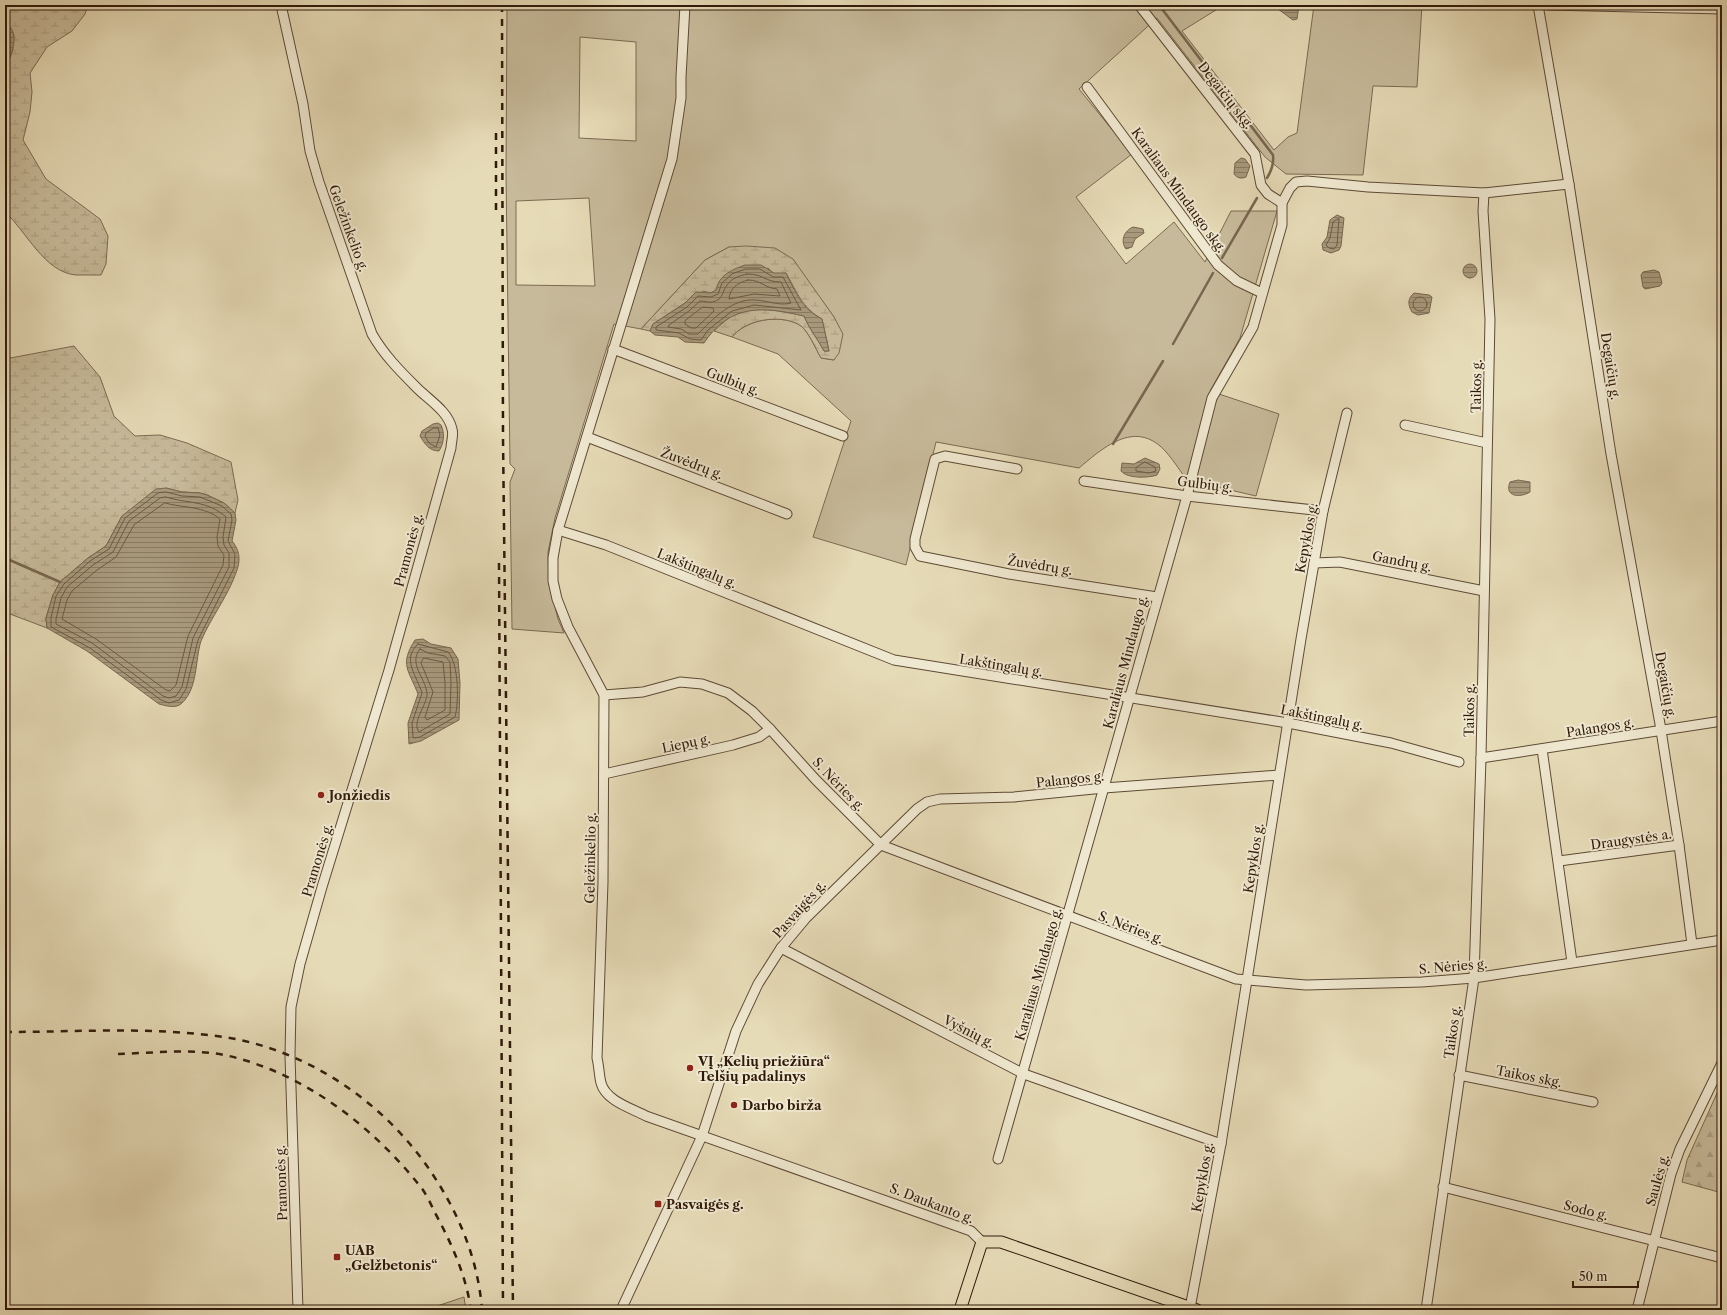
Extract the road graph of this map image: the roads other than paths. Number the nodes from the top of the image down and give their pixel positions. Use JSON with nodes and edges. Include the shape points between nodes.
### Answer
{"nodes":[{"id":1,"x":281,"y":5,"type":"edge"},
{"id":2,"x":684,"y":5,"type":"edge"},
{"id":3,"x":1139,"y":5,"type":"edge"},
{"id":4,"x":1538,"y":5,"type":"edge"},
{"id":5,"x":1548,"y":5,"type":"edge"},
{"id":6,"x":1722,"y":9,"type":"edge"},
{"id":7,"x":1087,"y":87,"type":"dead end"},
{"id":8,"x":1569,"y":184,"type":"junction"},
{"id":9,"x":1484,"y":193,"type":"junction"},
{"id":10,"x":1282,"y":203,"type":"junction"},
{"id":11,"x":1262,"y":293,"type":"junction"},
{"id":12,"x":613,"y":349,"type":"junction"},
{"id":13,"x":1347,"y":413,"type":"dead end"},
{"id":14,"x":1405,"y":425,"type":"dead end"},
{"id":15,"x":453,"y":430,"type":"joint"},
{"id":16,"x":843,"y":436,"type":"dead end"},
{"id":17,"x":587,"y":437,"type":"junction"},
{"id":18,"x":1487,"y":443,"type":"junction"},
{"id":19,"x":1017,"y":469,"type":"dead end"},
{"id":20,"x":1084,"y":481,"type":"dead end"},
{"id":21,"x":1187,"y":496,"type":"junction"},
{"id":22,"x":1323,"y":511,"type":"junction"},
{"id":23,"x":787,"y":514,"type":"dead end"},
{"id":24,"x":558,"y":530,"type":"junction"},
{"id":25,"x":1314,"y":562,"type":"junction"},
{"id":26,"x":1484,"y":591,"type":"junction"},
{"id":27,"x":1157,"y":597,"type":"junction"},
{"id":28,"x":604,"y":695,"type":"junction"},
{"id":29,"x":1129,"y":699,"type":"junction"},
{"id":30,"x":1722,"y":721,"type":"edge"},
{"id":31,"x":1288,"y":723,"type":"junction"},
{"id":32,"x":770,"y":729,"type":"junction"},
{"id":33,"x":1661,"y":731,"type":"junction"},
{"id":34,"x":1542,"y":749,"type":"junction"},
{"id":35,"x":1481,"y":758,"type":"junction"},
{"id":36,"x":1459,"y":762,"type":"dead end"},
{"id":37,"x":604,"y":774,"type":"junction"},
{"id":38,"x":1279,"y":775,"type":"junction"},
{"id":39,"x":1104,"y":788,"type":"junction"},
{"id":40,"x":881,"y":845,"type":"junction"},
{"id":41,"x":1679,"y":845,"type":"junction"},
{"id":42,"x":1559,"y":862,"type":"junction"},
{"id":43,"x":1068,"y":917,"type":"junction"},
{"id":44,"x":1722,"y":940,"type":"edge"},
{"id":45,"x":1692,"y":944,"type":"junction"},
{"id":46,"x":781,"y":948,"type":"junction"},
{"id":47,"x":1572,"y":962,"type":"junction"},
{"id":48,"x":1474,"y":978,"type":"junction"},
{"id":49,"x":1246,"y":980,"type":"junction"},
{"id":50,"x":1722,"y":1063,"type":"edge"},
{"id":51,"x":1024,"y":1074,"type":"junction"},
{"id":52,"x":1459,"y":1075,"type":"junction"},
{"id":53,"x":1593,"y":1102,"type":"dead end"},
{"id":54,"x":702,"y":1136,"type":"junction"},
{"id":55,"x":1221,"y":1144,"type":"junction"},
{"id":56,"x":998,"y":1159,"type":"dead end"},
{"id":57,"x":1443,"y":1187,"type":"junction"},
{"id":58,"x":1654,"y":1240,"type":"junction"},
{"id":59,"x":982,"y":1242,"type":"junction"},
{"id":60,"x":1722,"y":1258,"type":"edge"},
{"id":61,"x":1193,"y":1309,"type":"edge"},
{"id":62,"x":298,"y":1310,"type":"edge"},
{"id":63,"x":621,"y":1310,"type":"edge"},
{"id":64,"x":960,"y":1310,"type":"edge"},
{"id":65,"x":1426,"y":1310,"type":"edge"},
{"id":66,"x":1637,"y":1310,"type":"edge"}],
"edges":[{"from":1,"to":15,"type":"street","name":"Geležinkelio g.","via":[[303,104],[310,151],[372,334],[390,361],[437,405]]},
{"from":2,"to":12,"type":"street","name":"Geležinkelio g.","via":[[681,98],[672,159]]},
{"from":3,"to":10,"type":"street","name":"Degaičių skg.","via":[[1255,154],[1261,185],[1268,194]]},
{"from":4,"to":8,"type":"street","name":"Degaičių g."},
{"from":5,"to":6,"type":"street"},
{"from":7,"to":11,"type":"street","name":"Karaliaus Mindaugo skg.","via":[[1218,265],[1232,278]]},
{"from":8,"to":9,"type":"street"},
{"from":8,"to":33,"type":"street","name":"Degaičių g.","via":[[1611,454]]},
{"from":9,"to":10,"type":"street","via":[[1296,182]]},
{"from":9,"to":18,"type":"street","name":"Taikos g.","via":[[1490,319]]},
{"from":10,"to":11,"type":"street","name":"Karaliaus Mindaugo g.","via":[[1282,225]]},
{"from":11,"to":21,"type":"street","name":"Karaliaus Mindaugo g.","via":[[1253,327],[1212,398]]},
{"from":12,"to":16,"type":"street","name":"Gulbių g."},
{"from":12,"to":17,"type":"street","name":"Geležinkelio g."},
{"from":13,"to":22,"type":"street","name":"Kepyklos g."},
{"from":14,"to":18,"type":"street"},
{"from":15,"to":62,"type":"street","name":"Pramonės g.","via":[[451,448],[389,670],[322,887],[300,964],[291,1007],[290,1056]]},
{"from":17,"to":23,"type":"street","name":"Žuvėdrų g."},
{"from":17,"to":24,"type":"street","name":"Geležinkelio g."},
{"from":18,"to":26,"type":"street","name":"Taikos g."},
{"from":19,"to":27,"type":"street","name":"Žuvėdrų g.","via":[[945,456],[935,459],[915,539],[915,547],[920,556],[1009,574]]},
{"from":20,"to":21,"type":"street","name":"Gulbių g."},
{"from":21,"to":22,"type":"street","name":"Gulbių g."},
{"from":21,"to":27,"type":"street","name":"Karaliaus Mindaugo g."},
{"from":22,"to":25,"type":"street","name":"Kepyklos g."},
{"from":24,"to":28,"type":"street","name":"Geležinkelio g.","via":[[553,558],[553,580],[557,599],[568,627]]},
{"from":24,"to":29,"type":"street","name":"Lakštingalų g.","via":[[606,545],[894,660]]},
{"from":25,"to":26,"type":"street","name":"Gandrų g.","via":[[1340,562]]},
{"from":25,"to":31,"type":"street","name":"Kepyklos g."},
{"from":26,"to":35,"type":"street","name":"Taikos g."},
{"from":27,"to":29,"type":"street","name":"Karaliaus Mindaugo g."},
{"from":28,"to":32,"type":"street","name":"S. Nėries g.","via":[[643,692],[680,682],[702,684],[728,692]]},
{"from":28,"to":37,"type":"street","name":"Geležinkelio g."},
{"from":29,"to":31,"type":"street","name":"Lakštingalų g."},
{"from":29,"to":39,"type":"street","name":"Karaliaus Mindaugo g."},
{"from":30,"to":33,"type":"street","name":"Palangos g."},
{"from":31,"to":36,"type":"street","name":"Lakštingalų g.","via":[[1391,743]]},
{"from":31,"to":38,"type":"street","name":"Kepyklos g."},
{"from":32,"to":37,"type":"street","name":"Liepų g.","via":[[759,737],[733,746]]},
{"from":32,"to":40,"type":"street","name":"S. Nėries g.","via":[[816,780]]},
{"from":33,"to":34,"type":"street","name":"Palangos g."},
{"from":33,"to":41,"type":"street","name":"Degaičių g."},
{"from":34,"to":35,"type":"street","name":"Palangos g."},
{"from":34,"to":42,"type":"street"},
{"from":35,"to":48,"type":"street","name":"Taikos g."},
{"from":37,"to":54,"type":"street","name":"Geležinkelio g.","via":[[597,1058],[602,1084],[608,1093],[626,1106]]},
{"from":38,"to":39,"type":"street","name":"Palangos g."},
{"from":38,"to":49,"type":"street","name":"Kepyklos g."},
{"from":39,"to":40,"type":"street","name":"Palangos g.","via":[[1014,797],[934,800],[917,809]]},
{"from":39,"to":43,"type":"street","name":"Karaliaus Mindaugo g."},
{"from":40,"to":43,"type":"street","name":"S. Nėries g."},
{"from":40,"to":46,"type":"street","name":"Pasvaigės g.","via":[[819,903]]},
{"from":41,"to":42,"type":"street","name":"Draugystės a."},
{"from":41,"to":45,"type":"street","name":"Draugystės a."},
{"from":42,"to":47,"type":"street"},
{"from":43,"to":49,"type":"street","name":"S. Nėries g.","via":[[1222,975]]},
{"from":43,"to":51,"type":"street","name":"Karaliaus Mindaugo g."},
{"from":44,"to":45,"type":"street","name":"S. Nėries g."},
{"from":45,"to":47,"type":"street","name":"S. Nėries g."},
{"from":46,"to":51,"type":"street","name":"Vyšnių g."},
{"from":46,"to":54,"type":"street","name":"Pasvaigės g.","via":[[746,1008]]},
{"from":47,"to":48,"type":"street","name":"S. Nėries g."},
{"from":48,"to":49,"type":"street","name":"S. Nėries g.","via":[[1306,985]]},
{"from":48,"to":52,"type":"street","name":"Taikos g."},
{"from":49,"to":55,"type":"street","name":"Kepyklos g."},
{"from":50,"to":58,"type":"street","name":"Saulės g.","via":[[1680,1149]]},
{"from":51,"to":55,"type":"street","name":"Vyšnių g."},
{"from":51,"to":56,"type":"street","name":"Karaliaus Mindaugo g."},
{"from":52,"to":53,"type":"street","name":"Taikos skg."},
{"from":52,"to":57,"type":"street","name":"Taikos g."},
{"from":54,"to":59,"type":"street","name":"S. Daukanto g.","via":[[971,1231]]},
{"from":54,"to":63,"type":"street","name":"Pasvaigės g."},
{"from":55,"to":61,"type":"street","name":"Kepyklos g."},
{"from":57,"to":58,"type":"street","name":"Sodo g."},
{"from":57,"to":65,"type":"street","name":"Taikos g."},
{"from":58,"to":60,"type":"street","name":"Sodo g."},
{"from":58,"to":66,"type":"street","name":"Saulės g."},
{"from":59,"to":61,"type":"main road","via":[[1001,1242]]},
{"from":59,"to":64,"type":"main road"}]}
